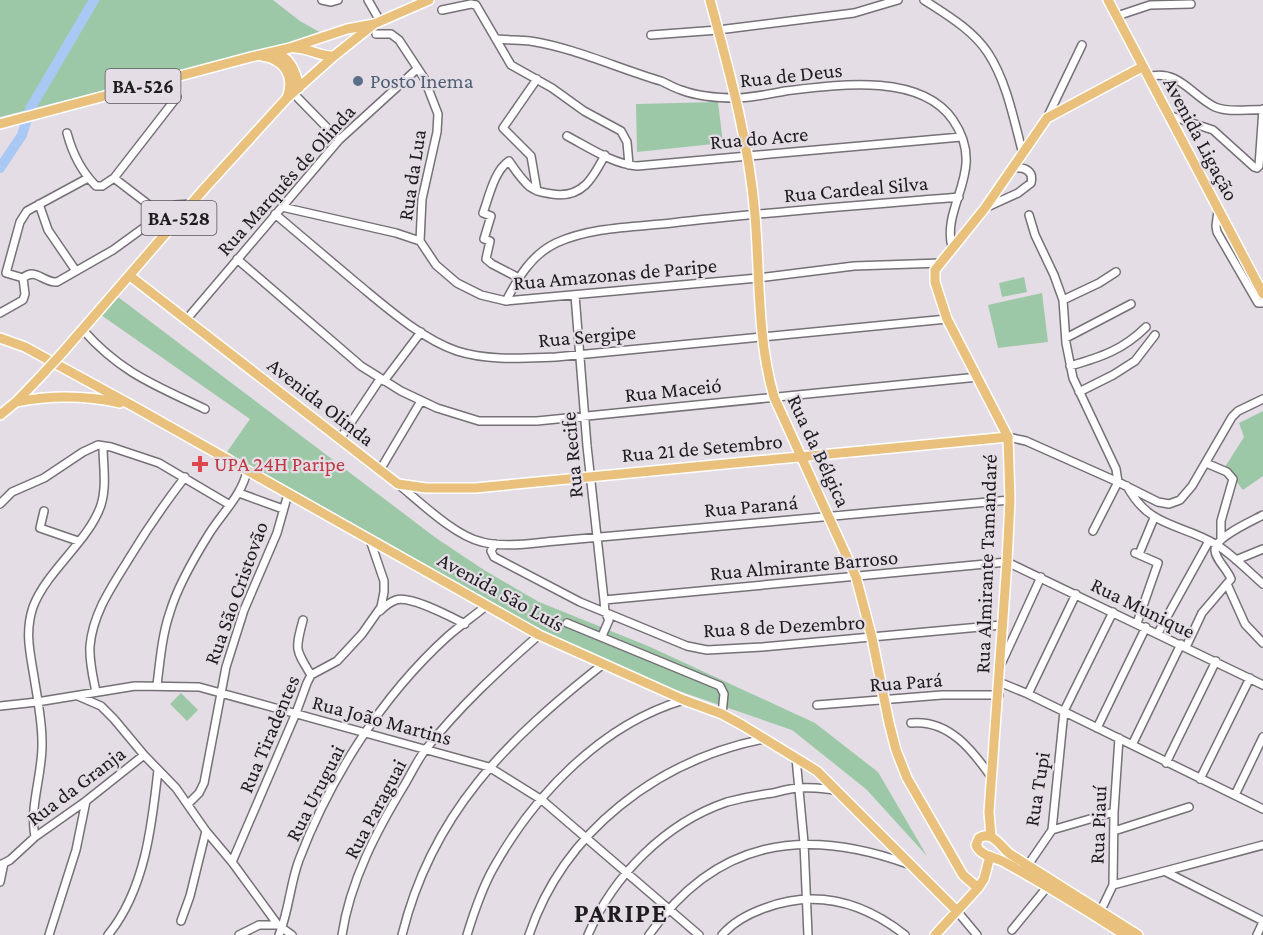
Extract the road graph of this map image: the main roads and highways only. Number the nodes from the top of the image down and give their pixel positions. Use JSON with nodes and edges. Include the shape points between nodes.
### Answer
{"nodes":[{"id":1,"x":429,"y":0,"type":"edge"},
{"id":2,"x":710,"y":0,"type":"edge"},
{"id":3,"x":1108,"y":0,"type":"edge"},
{"id":4,"x":377,"y":26,"type":"junction"},
{"id":5,"x":290,"y":48,"type":"junction"},
{"id":6,"x":263,"y":54,"type":"junction"},
{"id":7,"x":334,"y":56,"type":"junction"},
{"id":8,"x":251,"y":57,"type":"junction"},
{"id":9,"x":1142,"y":67,"type":"junction"},
{"id":10,"x":298,"y":93,"type":"junction"},
{"id":11,"x":286,"y":99,"type":"junction"},
{"id":12,"x":0,"y":124,"type":"edge"},
{"id":13,"x":130,"y":276,"type":"junction"},
{"id":14,"x":1262,"y":290,"type":"edge"},
{"id":15,"x":0,"y":338,"type":"edge"},
{"id":16,"x":16,"y":402,"type":"junction"},
{"id":17,"x":133,"y":406,"type":"junction"},
{"id":18,"x":0,"y":415,"type":"edge"},
{"id":19,"x":1008,"y":437,"type":"junction"},
{"id":20,"x":801,"y":458,"type":"junction"},
{"id":21,"x":398,"y":484,"type":"joint"},
{"id":22,"x":986,"y":836,"type":"junction"},
{"id":23,"x":990,"y":856,"type":"junction"},
{"id":24,"x":978,"y":888,"type":"junction"},
{"id":25,"x":957,"y":911,"type":"junction"},
{"id":26,"x":935,"y":935,"type":"edge"},
{"id":27,"x":1125,"y":935,"type":"edge"},
{"id":28,"x":1138,"y":935,"type":"edge"}],
"edges":[{"from":1,"to":4,"type":"main road","number":"BA-528"},
{"from":2,"to":20,"type":"main road","name":"Rua da Bélgica","via":[[747,156],[770,381]]},
{"from":3,"to":9,"type":"main road","name":"Avenida Ligação"},
{"from":4,"to":5,"type":"main road","number":"BA-526","via":[[347,29]]},
{"from":4,"to":7,"type":"main road","number":"BA-528"},
{"from":5,"to":6,"type":"main road","number":"BA-526"},
{"from":5,"to":7,"type":"main road","number":"BA-526"},
{"from":6,"to":8,"type":"main road","number":"BA-526"},
{"from":6,"to":10,"type":"main road","via":[[284,57],[294,70]]},
{"from":7,"to":10,"type":"main road","number":"BA-528"},
{"from":8,"to":11,"type":"main road","via":[[268,57],[283,64],[290,85]]},
{"from":8,"to":12,"type":"main road","number":"BA-526"},
{"from":9,"to":14,"type":"main road","name":"Avenida Ligação"},
{"from":9,"to":19,"type":"main road","name":"Rua Almirante Tamandaré","via":[[1047,118],[985,208],[935,270],[934,282],[947,319]]},
{"from":10,"to":11,"type":"main road","number":"BA-528"},
{"from":11,"to":13,"type":"main road","number":"BA-528"},
{"from":13,"to":16,"type":"main road","number":"BA-528","bridge":true},
{"from":13,"to":21,"type":"main road","name":"Avenida Olinda"},
{"from":15,"to":17,"type":"main road","name":"Avenida São Luís","via":[[25,347]]},
{"from":16,"to":17,"type":"main road","via":[[74,396]]},
{"from":16,"to":18,"type":"main road","number":"BA-528"},
{"from":17,"to":25,"type":"main road","name":"Avenida São Luís","via":[[539,635],[722,714],[796,758],[837,790]]},
{"from":19,"to":20,"type":"main road","name":"Rua 21 de Setembro"},
{"from":19,"to":22,"type":"main road","name":"Rua Almirante Tamandaré","via":[[1007,562]]},
{"from":20,"to":21,"type":"main road","name":"Rua 21 de Setembro","via":[[450,489]]},
{"from":20,"to":24,"type":"main road","name":"Rua da Bélgica","via":[[856,577],[896,750],[907,778],[963,875]]},
{"from":22,"to":23,"type":"main road","name":"Rua Almirante Tamandaré","via":[[977,841],[977,848]]},
{"from":22,"to":28,"type":"main road"},
{"from":23,"to":24,"type":"main road"},
{"from":23,"to":27,"type":"main road","via":[[1048,886]]},
{"from":24,"to":25,"type":"main road"},
{"from":25,"to":26,"type":"main road"}]}
